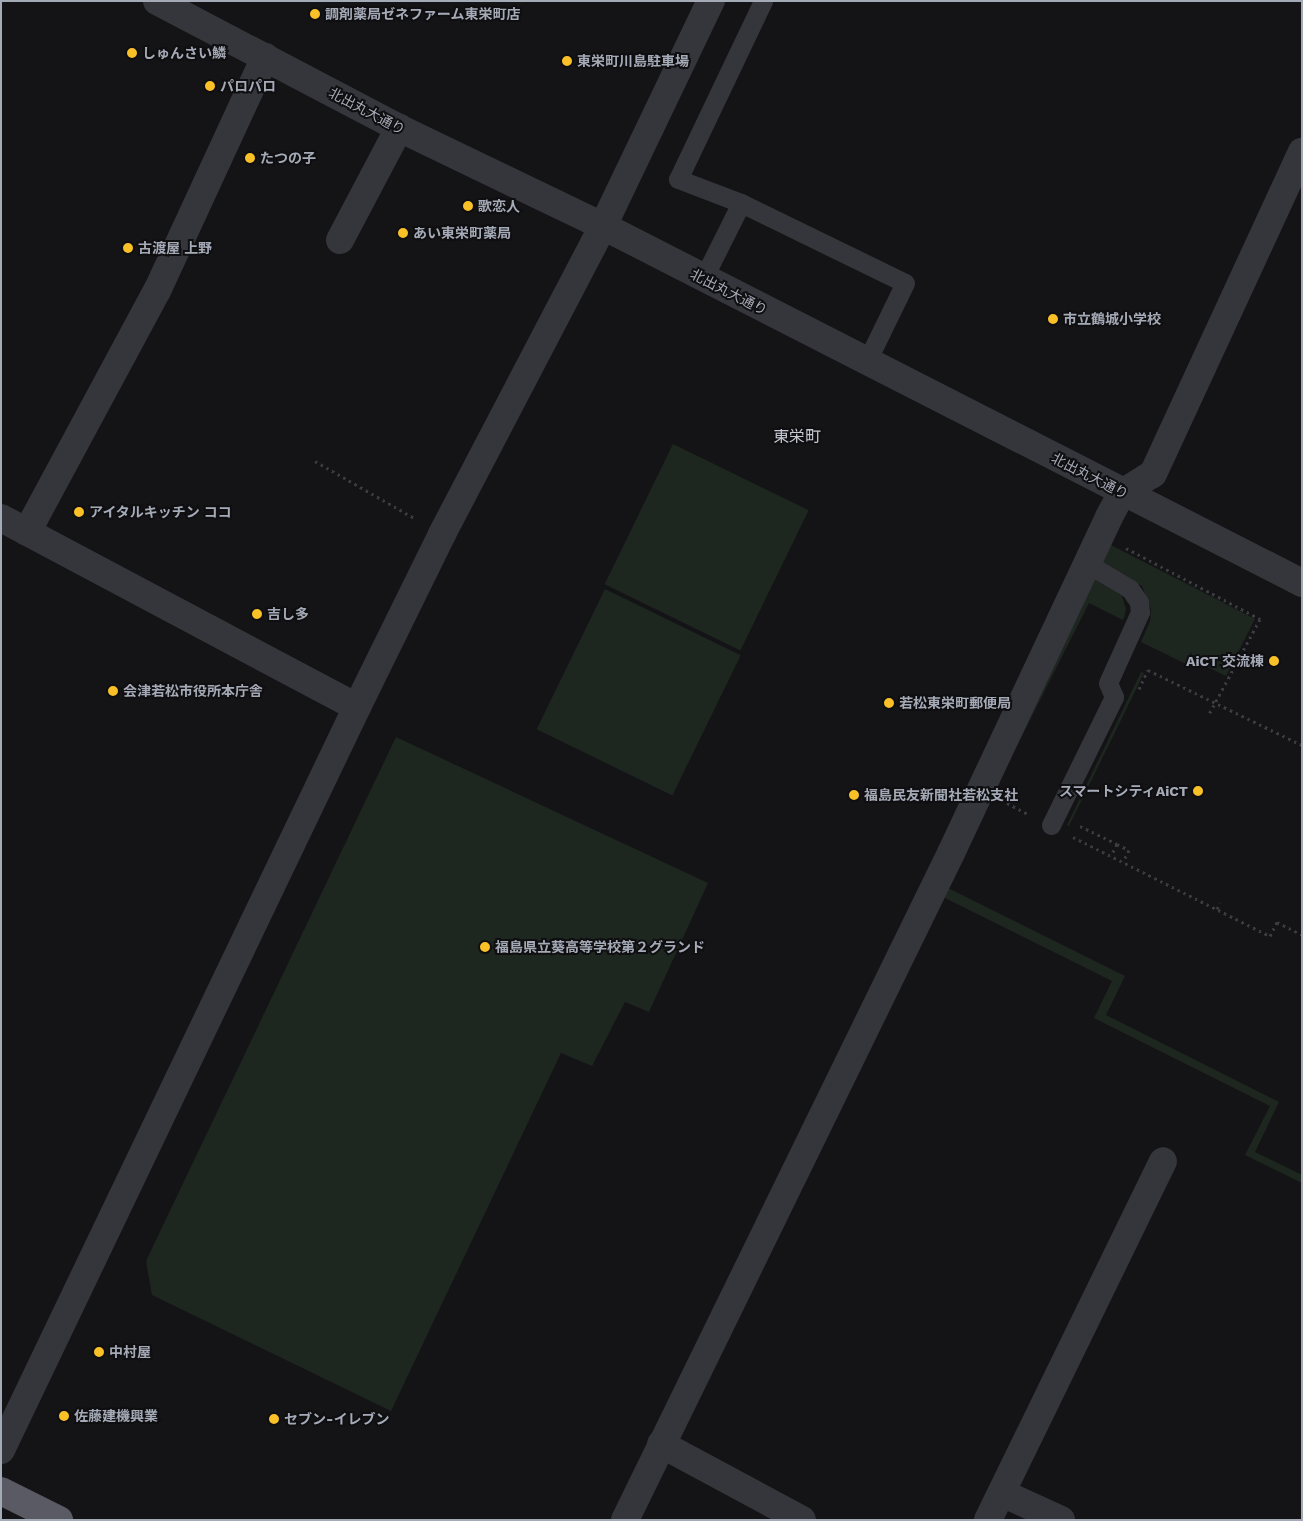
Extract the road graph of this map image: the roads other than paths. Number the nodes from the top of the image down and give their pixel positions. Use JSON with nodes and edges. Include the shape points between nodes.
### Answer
{"nodes":[{"id":1,"x":157,"y":1,"type":"edge"},
{"id":2,"x":711,"y":1,"type":"edge"},
{"id":3,"x":763,"y":1,"type":"edge"},
{"id":4,"x":265,"y":57,"type":"junction"},
{"id":5,"x":399,"y":128,"type":"junction"},
{"id":6,"x":1302,"y":152,"type":"edge"},
{"id":7,"x":741,"y":203,"type":"junction"},
{"id":8,"x":604,"y":226,"type":"junction"},
{"id":9,"x":340,"y":240,"type":"dead end"},
{"id":10,"x":703,"y":279,"type":"junction"},
{"id":11,"x":866,"y":363,"type":"junction"},
{"id":12,"x":1122,"y":493,"type":"junction"},
{"id":13,"x":1,"y":518,"type":"edge"},
{"id":14,"x":26,"y":532,"type":"junction"},
{"id":15,"x":1088,"y":564,"type":"junction"},
{"id":16,"x":1302,"y":583,"type":"edge"},
{"id":17,"x":357,"y":707,"type":"junction"},
{"id":18,"x":1051,"y":825,"type":"road end"},
{"id":19,"x":1163,"y":1161,"type":"dead end"},
{"id":20,"x":661,"y":1444,"type":"junction"},
{"id":21,"x":1,"y":1450,"type":"edge"},
{"id":22,"x":1,"y":1491,"type":"edge"},
{"id":23,"x":1002,"y":1493,"type":"junction"},
{"id":24,"x":60,"y":1520,"type":"edge"},
{"id":25,"x":626,"y":1520,"type":"edge"},
{"id":26,"x":802,"y":1520,"type":"edge"},
{"id":27,"x":988,"y":1520,"type":"edge"},
{"id":28,"x":1061,"y":1520,"type":"edge"}],
"edges":[{"from":1,"to":4,"type":"street","name":"北出丸大通り"},
{"from":2,"to":8,"type":"street"},
{"from":3,"to":7,"type":"lane","via":[[678,179]]},
{"from":4,"to":5,"type":"street","name":"北出丸大通り"},
{"from":4,"to":14,"type":"street","via":[[157,291]]},
{"from":5,"to":8,"type":"street","name":"北出丸大通り"},
{"from":5,"to":9,"type":"street"},
{"from":6,"to":12,"type":"street","via":[[1153,474]]},
{"from":7,"to":10,"type":"lane"},
{"from":7,"to":11,"type":"lane","via":[[905,283]]},
{"from":8,"to":10,"type":"street","name":"北出丸大通り"},
{"from":8,"to":17,"type":"street","via":[[442,534]]},
{"from":10,"to":11,"type":"street","name":"北出丸大通り"},
{"from":11,"to":12,"type":"street","name":"北出丸大通り"},
{"from":12,"to":15,"type":"street"},
{"from":12,"to":16,"type":"street","name":"北出丸大通り"},
{"from":13,"to":14,"type":"street"},
{"from":14,"to":17,"type":"street"},
{"from":15,"to":18,"type":"lane","via":[[1130,589],[1139,602],[1140,612],[1108,683],[1114,697]]},
{"from":15,"to":20,"type":"street","via":[[951,853]]},
{"from":17,"to":21,"type":"street"},
{"from":19,"to":23,"type":"street"},
{"from":20,"to":25,"type":"street"},
{"from":20,"to":26,"type":"street"},
{"from":22,"to":24,"type":"highway"},
{"from":23,"to":27,"type":"street"},
{"from":23,"to":28,"type":"street"}]}
